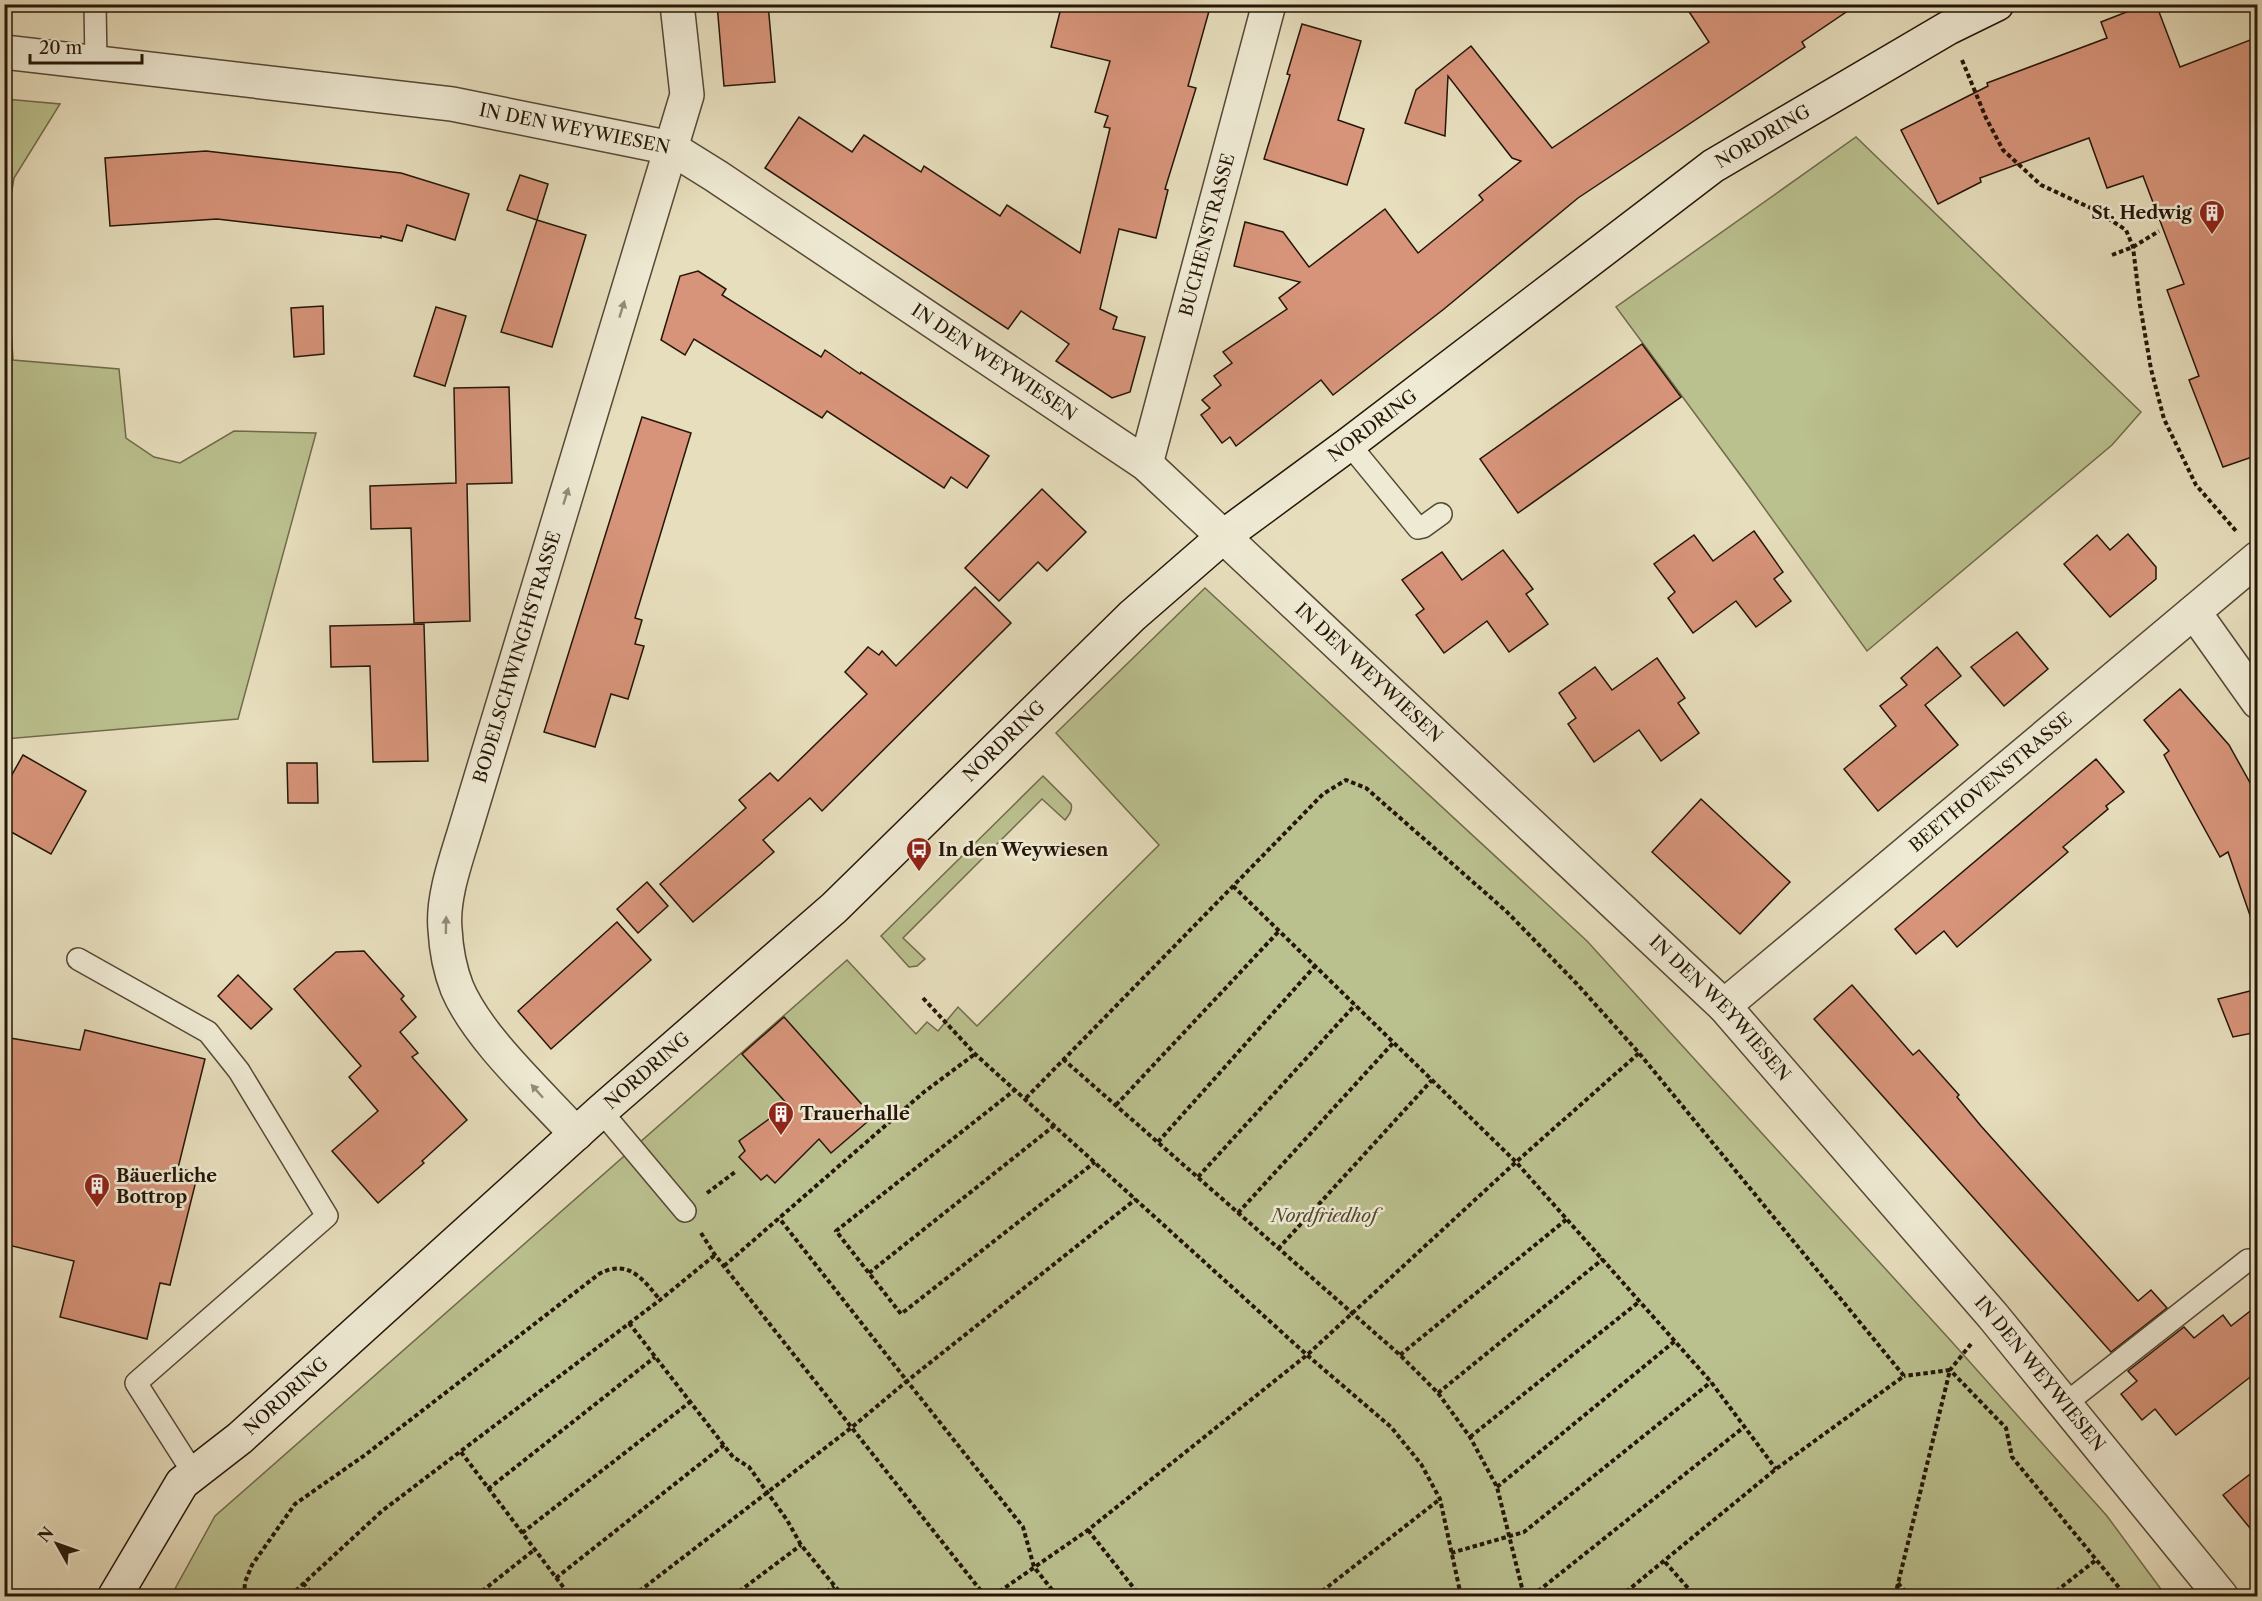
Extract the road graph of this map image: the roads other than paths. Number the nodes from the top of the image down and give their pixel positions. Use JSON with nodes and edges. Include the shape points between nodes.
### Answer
{"nodes":[{"id":1,"x":94,"y":4,"type":"edge"},
{"id":2,"x":677,"y":4,"type":"edge"},
{"id":3,"x":1269,"y":4,"type":"edge"},
{"id":4,"x":1997,"y":4,"type":"edge"},
{"id":5,"x":1958,"y":17,"type":"edge"},
{"id":6,"x":4,"y":52,"type":"edge"},
{"id":7,"x":96,"y":63,"type":"junction"},
{"id":8,"x":671,"y":148,"type":"junction"},
{"id":9,"x":1348,"y":444,"type":"junction"},
{"id":10,"x":1146,"y":464,"type":"junction"},
{"id":11,"x":1441,"y":514,"type":"dead end"},
{"id":12,"x":1224,"y":536,"type":"junction"},
{"id":13,"x":2258,"y":558,"type":"edge"},
{"id":14,"x":2194,"y":612,"type":"junction"},
{"id":15,"x":2258,"y":702,"type":"edge"},
{"id":16,"x":78,"y":959,"type":"dead end"},
{"id":17,"x":1724,"y":1006,"type":"junction"},
{"id":18,"x":602,"y":1111,"type":"junction"},
{"id":19,"x":576,"y":1134,"type":"junction"},
{"id":20,"x":685,"y":1210,"type":"road end"},
{"id":21,"x":2248,"y":1260,"type":"dead end"},
{"id":22,"x":2065,"y":1404,"type":"junction"},
{"id":23,"x":194,"y":1474,"type":"junction"},
{"id":24,"x":115,"y":1596,"type":"edge"},
{"id":25,"x":2221,"y":1596,"type":"edge"}],
"edges":[{"from":1,"to":7,"type":"lane"},
{"from":2,"to":8,"type":"street","name":"BODELSCHWINGHSTRASSE","via":[[687,95]]},
{"from":3,"to":10,"type":"street","name":"BUCHENSTRASSE"},
{"from":4,"to":5,"type":"street","name":"NORDRING"},
{"from":5,"to":9,"type":"street","name":"NORDRING","via":[[1713,166]]},
{"from":6,"to":7,"type":"street","name":"IN DEN WEYWIESEN"},
{"from":7,"to":8,"type":"street","name":"IN DEN WEYWIESEN","via":[[452,104]]},
{"from":8,"to":10,"type":"street","name":"IN DEN WEYWIESEN"},
{"from":19,"to":8,"type":"street","name":"BODELSCHWINGHSTRASSE","one_way":true,"via":[[473,1017],[457,988],[444,928],[450,882],[465,830]]},
{"from":9,"to":11,"type":"lane","via":[[1418,528]]},
{"from":9,"to":12,"type":"street","name":"NORDRING"},
{"from":10,"to":12,"type":"street","name":"IN DEN WEYWIESEN"},
{"from":12,"to":17,"type":"street","name":"IN DEN WEYWIESEN"},
{"from":12,"to":18,"type":"street","name":"NORDRING","via":[[1132,616],[834,908]]},
{"from":13,"to":14,"type":"street","name":"BEETHOVENSTRASSE"},
{"from":14,"to":15,"type":"street"},
{"from":14,"to":17,"type":"street","name":"BEETHOVENSTRASSE"},
{"from":16,"to":23,"type":"lane","via":[[208,1032],[239,1071],[327,1216],[136,1383]]},
{"from":17,"to":22,"type":"street","name":"IN DEN WEYWIESEN"},
{"from":18,"to":19,"type":"street","name":"NORDRING"},
{"from":18,"to":20,"type":"lane"},
{"from":19,"to":23,"type":"street","name":"NORDRING","via":[[240,1438]]},
{"from":21,"to":22,"type":"lane"},
{"from":22,"to":25,"type":"street","name":"IN DEN WEYWIESEN"},
{"from":23,"to":24,"type":"street","name":"NORDRING","via":[[182,1483]]}]}
